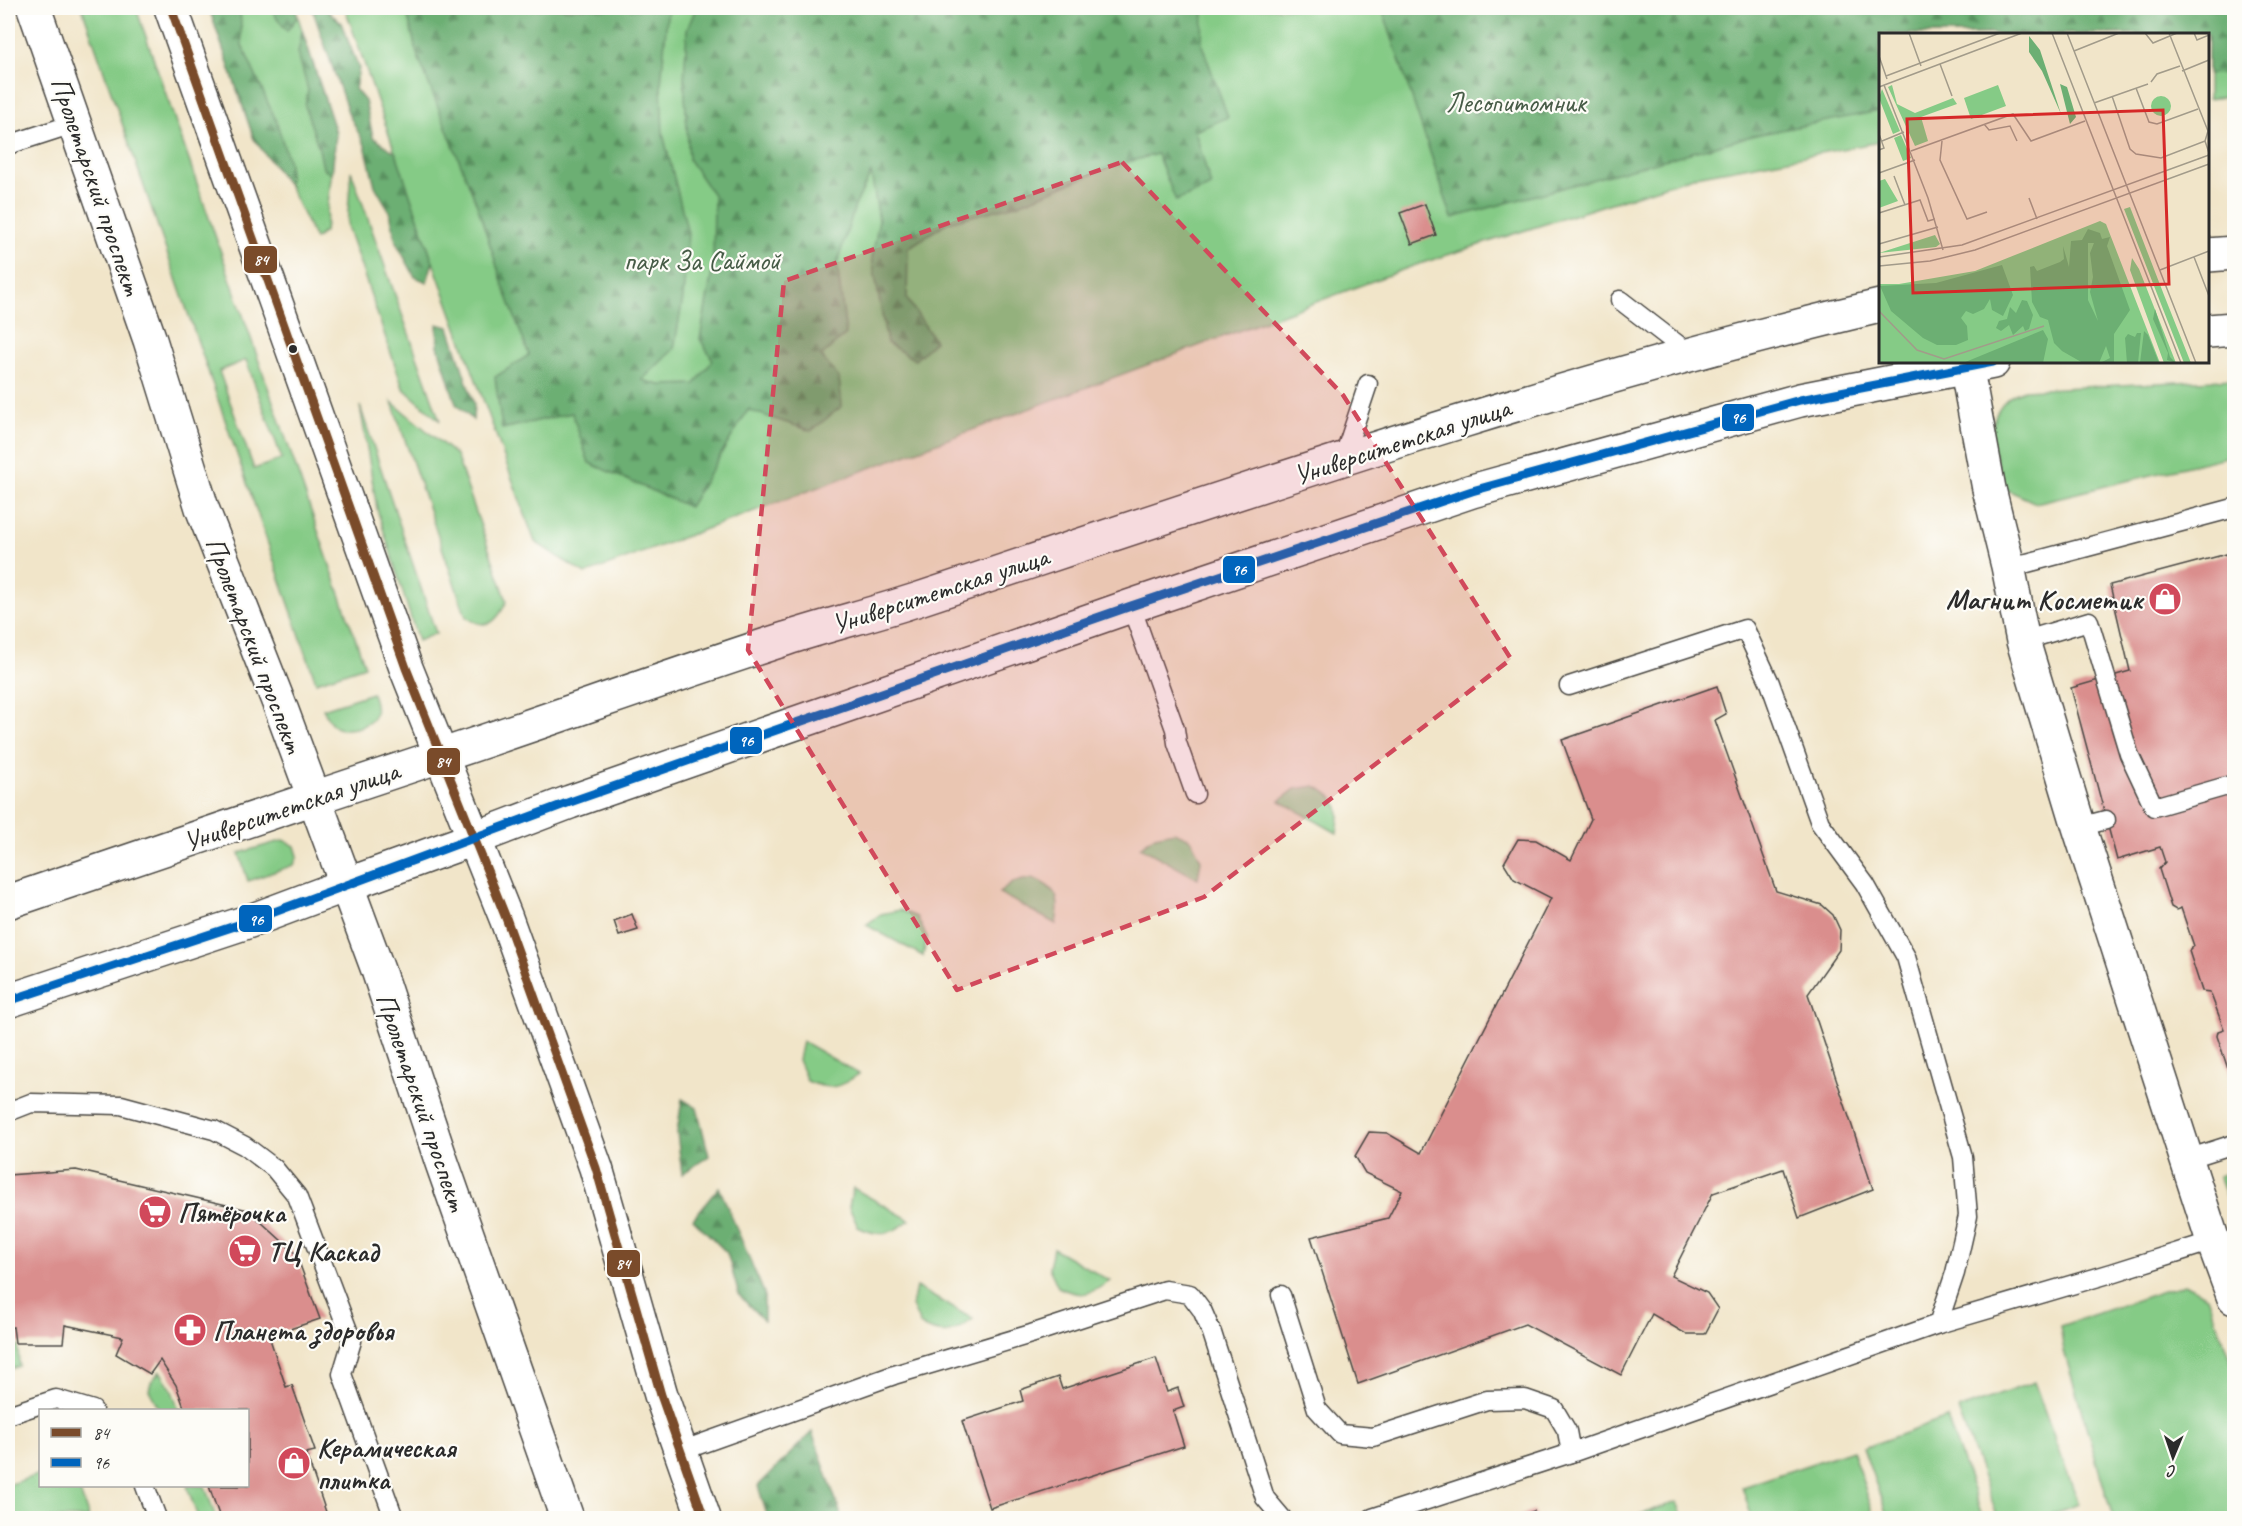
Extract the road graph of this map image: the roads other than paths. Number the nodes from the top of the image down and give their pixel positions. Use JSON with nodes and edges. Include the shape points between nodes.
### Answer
{"nodes":[{"id":1,"x":34,"y":8,"type":"edge"},
{"id":2,"x":171,"y":8,"type":"edge"},
{"id":3,"x":75,"y":123,"type":"junction"},
{"id":4,"x":8,"y":145,"type":"edge"},
{"id":5,"x":2235,"y":254,"type":"edge"},
{"id":6,"x":2209,"y":255,"type":"edge"},
{"id":7,"x":1620,"y":300,"type":"dead end"},
{"id":8,"x":1879,"y":307,"type":"edge"},
{"id":9,"x":2235,"y":329,"type":"edge"},
{"id":10,"x":2209,"y":330,"type":"edge"},
{"id":11,"x":1690,"y":354,"type":"junction"},
{"id":12,"x":1979,"y":364,"type":"edge"},
{"id":13,"x":1368,"y":384,"type":"dead end"},
{"id":14,"x":1343,"y":459,"type":"junction"},
{"id":15,"x":2235,"y":508,"type":"edge"},
{"id":16,"x":2008,"y":566,"type":"junction"},
{"id":17,"x":1131,"y":606,"type":"junction"},
{"id":18,"x":2023,"y":641,"type":"junction"},
{"id":19,"x":1569,"y":686,"type":"dead end"},
{"id":20,"x":440,"y":756,"type":"junction"},
{"id":21,"x":2235,"y":784,"type":"edge"},
{"id":22,"x":1195,"y":794,"type":"dead end"},
{"id":23,"x":314,"y":798,"type":"junction"},
{"id":24,"x":473,"y":839,"type":"junction"},
{"id":25,"x":346,"y":885,"type":"junction"},
{"id":26,"x":8,"y":902,"type":"edge"},
{"id":27,"x":8,"y":1001,"type":"edge"},
{"id":28,"x":8,"y":1112,"type":"edge"},
{"id":29,"x":2235,"y":1144,"type":"edge"},
{"id":30,"x":2187,"y":1159,"type":"junction"},
{"id":31,"x":2213,"y":1241,"type":"junction"},
{"id":32,"x":1281,"y":1295,"type":"dead end"},
{"id":33,"x":2235,"y":1298,"type":"edge"},
{"id":34,"x":1938,"y":1324,"type":"junction"},
{"id":35,"x":90,"y":1409,"type":"edge"},
{"id":36,"x":8,"y":1415,"type":"edge"},
{"id":37,"x":681,"y":1451,"type":"junction"},
{"id":38,"x":1571,"y":1454,"type":"junction"},
{"id":39,"x":146,"y":1487,"type":"edge"},
{"id":40,"x":157,"y":1518,"type":"edge"},
{"id":41,"x":394,"y":1518,"type":"edge"},
{"id":42,"x":567,"y":1518,"type":"edge"},
{"id":43,"x":704,"y":1518,"type":"edge"},
{"id":44,"x":1282,"y":1518,"type":"edge"},
{"id":45,"x":1372,"y":1518,"type":"edge"}],
"edges":[{"from":1,"to":3,"type":"main road","name":"Пролетарский проспект"},
{"from":2,"to":20,"type":"main road"},
{"from":3,"to":4,"type":"lane"},
{"from":3,"to":23,"type":"main road","name":"Пролетарский проспект","via":[[150,340],[202,508]]},
{"from":5,"to":6,"type":"main road"},
{"from":7,"to":11,"type":"lane"},
{"from":8,"to":11,"type":"main road","name":"Университетская улица"},
{"from":9,"to":10,"type":"main road"},
{"from":11,"to":14,"type":"main road","name":"Университетская улица"},
{"from":12,"to":16,"type":"main road","via":[[1989,489]]},
{"from":12,"to":17,"type":"main road","via":[[1800,400],[1472,491]]},
{"from":13,"to":14,"type":"lane"},
{"from":14,"to":20,"type":"main road","name":"Университетская улица","via":[[787,638]]},
{"from":15,"to":16,"type":"lane"},
{"from":16,"to":18,"type":"main road"},
{"from":17,"to":22,"type":"lane"},
{"from":17,"to":24,"type":"main road"},
{"from":18,"to":21,"type":"lane","via":[[2089,621],[2129,753],[2154,807]]},
{"from":18,"to":30,"type":"main road","via":[[2092,824]]},
{"from":19,"to":34,"type":"lane","via":[[1745,628],[1770,683],[1820,823],[1865,884],[1906,957],[1963,1157],[1968,1216]]},
{"from":20,"to":23,"type":"main road","name":"Университетская улица"},
{"from":20,"to":24,"type":"main road"},
{"from":23,"to":25,"type":"main road","name":"Пролетарский проспект"},
{"from":23,"to":26,"type":"main road","name":"Университетская улица"},
{"from":24,"to":25,"type":"main road"},
{"from":24,"to":37,"type":"main road","via":[[510,929],[596,1168],[661,1395]]},
{"from":25,"to":27,"type":"main road"},
{"from":25,"to":42,"type":"main road","name":"Пролетарский проспект"},
{"from":28,"to":41,"type":"lane","via":[[31,1103],[121,1105],[214,1130],[245,1146],[274,1168],[297,1196],[352,1341],[342,1374]]},
{"from":29,"to":30,"type":"lane"},
{"from":30,"to":31,"type":"main road"},
{"from":31,"to":33,"type":"main road"},
{"from":31,"to":34,"type":"lane"},
{"from":32,"to":38,"type":"lane","via":[[1317,1409],[1340,1434],[1373,1437],[1487,1400],[1525,1399],[1554,1409],[1567,1431]]},
{"from":34,"to":38,"type":"lane"},
{"from":35,"to":36,"type":"lane","via":[[56,1399]]},
{"from":37,"to":43,"type":"main road"},
{"from":37,"to":44,"type":"lane","via":[[894,1375],[1165,1290],[1190,1294],[1203,1310],[1265,1498]]},
{"from":38,"to":45,"type":"lane"},
{"from":39,"to":40,"type":"lane"}]}
